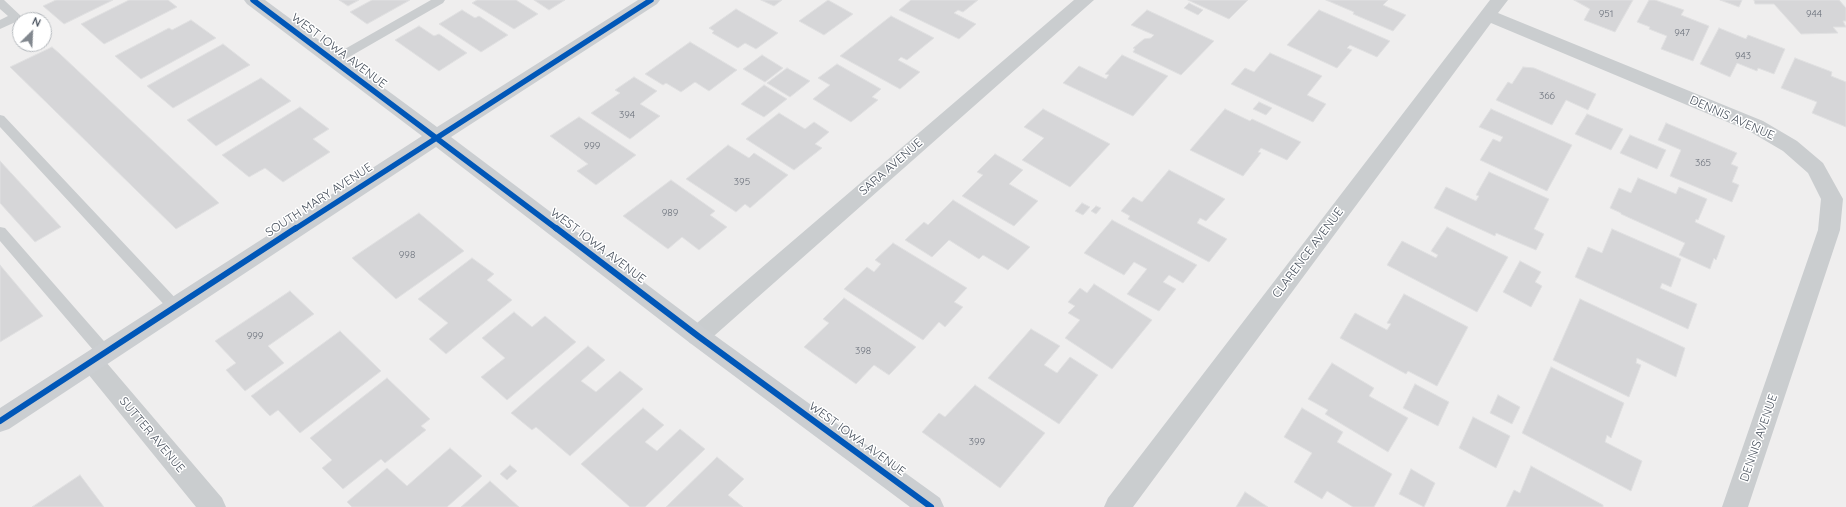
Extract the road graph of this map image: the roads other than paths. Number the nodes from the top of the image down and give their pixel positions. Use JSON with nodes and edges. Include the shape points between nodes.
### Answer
{"nodes":[{"id":1,"x":253,"y":0,"type":"edge"},
{"id":2,"x":439,"y":0,"type":"edge"},
{"id":3,"x":651,"y":0,"type":"edge"},
{"id":4,"x":1085,"y":0,"type":"edge"},
{"id":5,"x":0,"y":3,"type":"edge"},
{"id":6,"x":1493,"y":8,"type":"edge"},
{"id":7,"x":0,"y":25,"type":"edge"},
{"id":8,"x":333,"y":61,"type":"junction"},
{"id":9,"x":0,"y":119,"type":"edge"},
{"id":10,"x":437,"y":137,"type":"junction"},
{"id":11,"x":0,"y":232,"type":"edge"},
{"id":12,"x":175,"y":307,"type":"junction"},
{"id":13,"x":698,"y":336,"type":"junction"},
{"id":14,"x":98,"y":358,"type":"junction"},
{"id":15,"x":0,"y":421,"type":"edge"},
{"id":16,"x":213,"y":507,"type":"edge"},
{"id":17,"x":931,"y":507,"type":"edge"},
{"id":18,"x":1117,"y":507,"type":"edge"},
{"id":19,"x":1736,"y":507,"type":"edge"}],
"edges":[{"from":1,"to":8,"type":"street","name":"WEST IOWA AVENUE"},
{"from":2,"to":8,"type":"lane"},
{"from":3,"to":10,"type":"street","name":"SOUTH MARY AVENUE"},
{"from":4,"to":13,"type":"street","name":"SARA AVENUE"},
{"from":5,"to":7,"type":"lane","via":[[16,17]]},
{"from":6,"to":18,"type":"street","name":"CLARENCE AVENUE"},
{"from":6,"to":19,"type":"street","name":"DENNIS AVENUE","via":[[1756,126],[1790,146],[1816,168],[1832,199],[1828,230]]},
{"from":8,"to":10,"type":"street","name":"WEST IOWA AVENUE"},
{"from":9,"to":12,"type":"lane"},
{"from":10,"to":12,"type":"street","name":"SOUTH MARY AVENUE"},
{"from":10,"to":13,"type":"street","name":"WEST IOWA AVENUE"},
{"from":11,"to":14,"type":"lane"},
{"from":12,"to":14,"type":"street","name":"SOUTH MARY AVENUE"},
{"from":13,"to":17,"type":"street","name":"WEST IOWA AVENUE"},
{"from":14,"to":15,"type":"street","name":"SOUTH MARY AVENUE"},
{"from":14,"to":16,"type":"street","name":"SUTTER AVENUE"}]}
